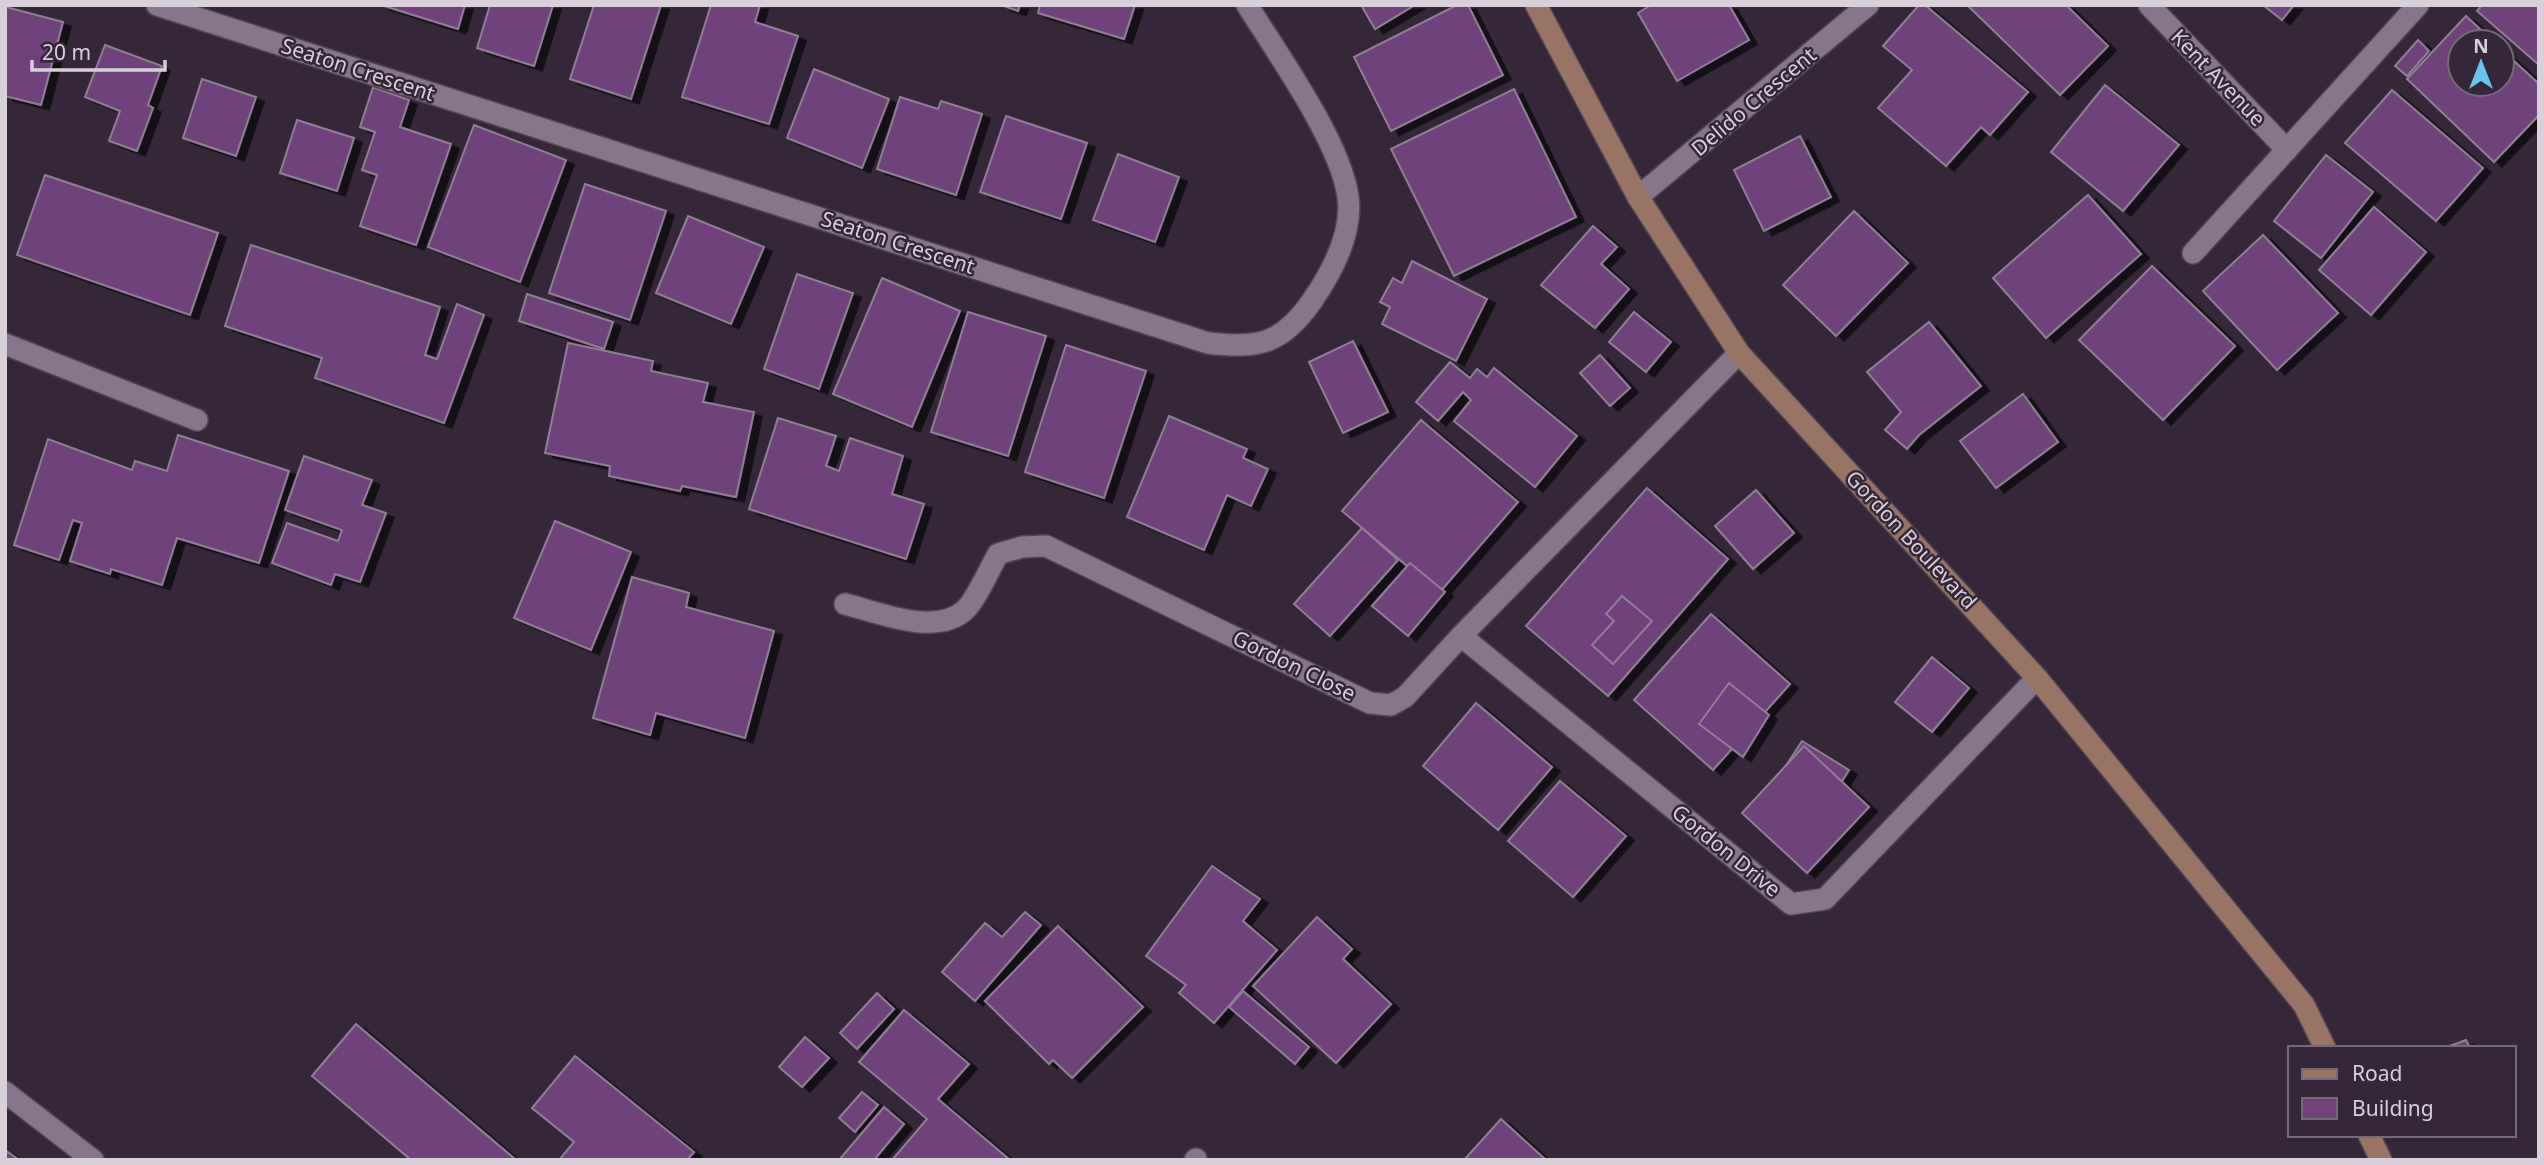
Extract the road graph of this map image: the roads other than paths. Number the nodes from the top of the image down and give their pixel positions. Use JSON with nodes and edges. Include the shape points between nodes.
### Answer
{"nodes":[{"id":1,"x":156,"y":5,"type":"edge"},
{"id":2,"x":1247,"y":5,"type":"edge"},
{"id":3,"x":1536,"y":5,"type":"edge"},
{"id":4,"x":1868,"y":5,"type":"edge"},
{"id":5,"x":2149,"y":5,"type":"edge"},
{"id":6,"x":2418,"y":5,"type":"edge"},
{"id":7,"x":2287,"y":150,"type":"junction"},
{"id":8,"x":1638,"y":197,"type":"junction"},
{"id":9,"x":2193,"y":253,"type":"dead end"},
{"id":10,"x":5,"y":344,"type":"edge"},
{"id":11,"x":1738,"y":354,"type":"junction"},
{"id":12,"x":197,"y":420,"type":"dead end"},
{"id":13,"x":845,"y":604,"type":"dead end"},
{"id":14,"x":1461,"y":636,"type":"junction"},
{"id":15,"x":2037,"y":678,"type":"junction"},
{"id":16,"x":2324,"y":1046,"type":"edge"},
{"id":17,"x":5,"y":1092,"type":"edge"},
{"id":18,"x":2370,"y":1137,"type":"edge"},
{"id":19,"x":93,"y":1160,"type":"edge"},
{"id":20,"x":2381,"y":1160,"type":"edge"}],
"edges":[{"from":1,"to":2,"type":"street","name":"Seaton Crescent","via":[[1195,339],[1238,347],[1268,341],[1295,326],[1322,287],[1344,242],[1349,199],[1340,162]]},
{"from":3,"to":8,"type":"street","name":"Gordon Boulevard"},
{"from":4,"to":8,"type":"street","name":"Delido Crescent"},
{"from":5,"to":7,"type":"street","name":"Kent Avenue"},
{"from":6,"to":7,"type":"street"},
{"from":7,"to":9,"type":"street"},
{"from":8,"to":11,"type":"street","name":"Gordon Boulevard"},
{"from":10,"to":12,"type":"street"},
{"from":11,"to":14,"type":"street","name":"Gordon Close"},
{"from":11,"to":15,"type":"street","name":"Gordon Boulevard"},
{"from":13,"to":14,"type":"street","name":"Gordon Close","via":[[920,623],[947,619],[965,610],[998,554],[1046,546],[1370,703],[1391,705],[1405,697]]},
{"from":14,"to":15,"type":"street","name":"Gordon Drive","via":[[1791,904],[1825,899]]},
{"from":15,"to":16,"type":"street","name":"Gordon Boulevard","via":[[2304,1005]]},
{"from":17,"to":19,"type":"street"},
{"from":18,"to":20,"type":"street"}]}
